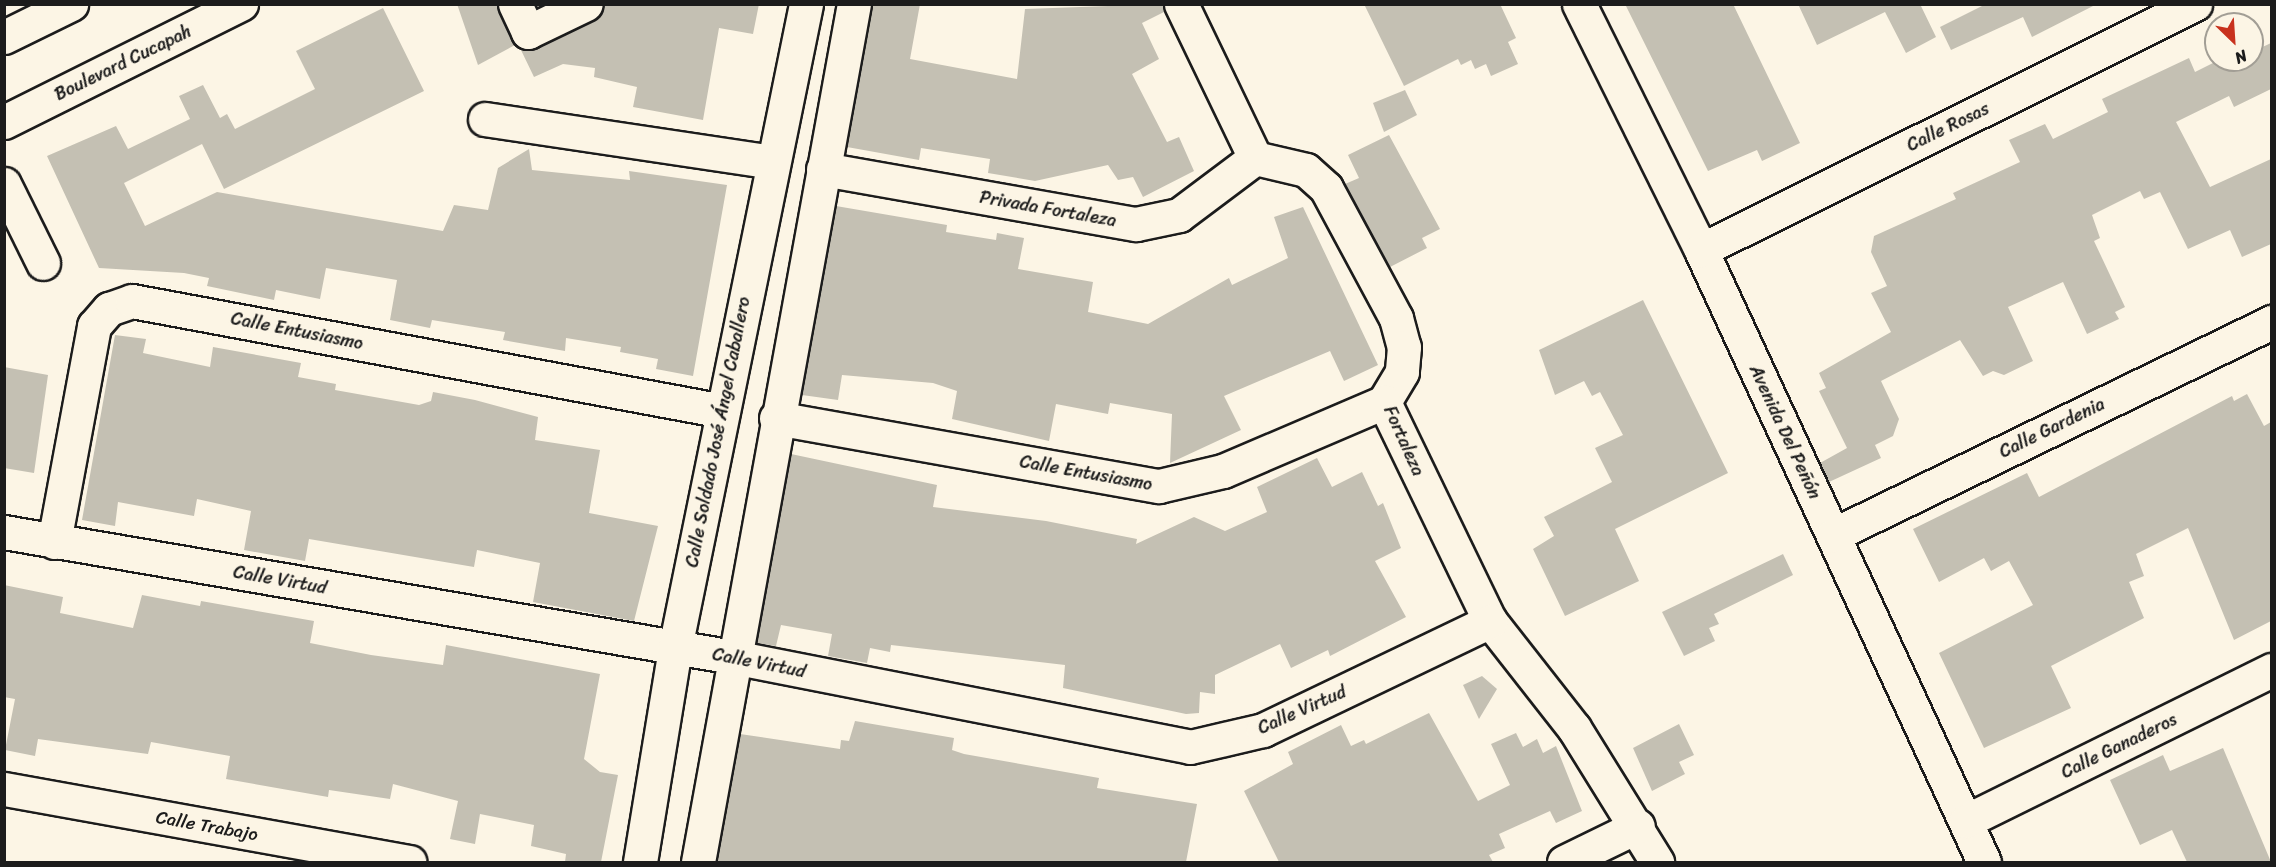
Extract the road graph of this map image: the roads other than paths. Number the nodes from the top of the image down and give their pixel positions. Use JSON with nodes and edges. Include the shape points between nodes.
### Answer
{"nodes":[{"id":1,"x":71,"y":4,"type":"edge"},
{"id":2,"x":241,"y":4,"type":"edge"},
{"id":3,"x":515,"y":4,"type":"edge"},
{"id":4,"x":586,"y":4,"type":"edge"},
{"id":5,"x":806,"y":4,"type":"edge"},
{"id":6,"x":854,"y":4,"type":"edge"},
{"id":7,"x":1181,"y":4,"type":"edge"},
{"id":8,"x":1579,"y":4,"type":"edge"},
{"id":9,"x":2195,"y":4,"type":"edge"},
{"id":10,"x":4,"y":37,"type":"edge"},
{"id":11,"x":485,"y":119,"type":"dead end"},
{"id":12,"x":4,"y":122,"type":"edge"},
{"id":13,"x":1255,"y":158,"type":"junction"},
{"id":14,"x":772,"y":162,"type":"junction"},
{"id":15,"x":823,"y":169,"type":"junction"},
{"id":16,"x":4,"y":184,"type":"edge"},
{"id":17,"x":1701,"y":250,"type":"junction"},
{"id":18,"x":44,"y":263,"type":"dead end"},
{"id":19,"x":2271,"y":322,"type":"edge"},
{"id":20,"x":1384,"y":402,"type":"junction"},
{"id":21,"x":723,"y":411,"type":"junction"},
{"id":22,"x":776,"y":418,"type":"junction"},
{"id":23,"x":4,"y":532,"type":"edge"},
{"id":24,"x":1833,"y":535,"type":"junction"},
{"id":25,"x":54,"y":542,"type":"junction"},
{"id":26,"x":1490,"y":621,"type":"junction"},
{"id":27,"x":675,"y":648,"type":"junction"},
{"id":28,"x":733,"y":657,"type":"junction"},
{"id":29,"x":2271,"y":670,"type":"edge"},
{"id":30,"x":4,"y":789,"type":"edge"},
{"id":31,"x":1965,"y":821,"type":"junction"},
{"id":32,"x":1638,"y":826,"type":"junction"},
{"id":33,"x":409,"y":862,"type":"edge"},
{"id":34,"x":640,"y":862,"type":"edge"},
{"id":35,"x":698,"y":862,"type":"edge"},
{"id":36,"x":1564,"y":862,"type":"edge"},
{"id":37,"x":1657,"y":862,"type":"edge"},
{"id":38,"x":1984,"y":862,"type":"edge"}],
"edges":[{"from":1,"to":10,"type":"street"},
{"from":2,"to":12,"type":"street","name":"Boulevard Cucapah"},
{"from":3,"to":4,"type":"street","via":[[528,32]]},
{"from":5,"to":14,"type":"street","name":"Calle Soldado José Ángel Caballero"},
{"from":6,"to":15,"type":"street"},
{"from":7,"to":13,"type":"street"},
{"from":8,"to":17,"type":"street","name":"Avenida Del Peñón"},
{"from":9,"to":17,"type":"street","name":"Calle Rosas"},
{"from":11,"to":14,"type":"street"},
{"from":13,"to":15,"type":"street","name":"Privada Fortaleza","via":[[1179,215],[1136,224]]},
{"from":13,"to":20,"type":"street","name":"Fortaleza","via":[[1306,170],[1326,188],[1396,318],[1404,347],[1402,372]]},
{"from":14,"to":21,"type":"street","name":"Calle Soldado José Ángel Caballero"},
{"from":15,"to":22,"type":"street"},
{"from":16,"to":18,"type":"street"},
{"from":17,"to":24,"type":"street","name":"Avenida Del Peñón"},
{"from":19,"to":24,"type":"street","name":"Calle Gardenia"},
{"from":20,"to":22,"type":"street","name":"Calle Entusiasmo","via":[[1223,471],[1159,486]]},
{"from":20,"to":26,"type":"street","name":"Fortaleza"},
{"from":21,"to":25,"type":"street","name":"Calle Entusiasmo","via":[[132,301],[109,309],[94,326]]},
{"from":21,"to":27,"type":"street","name":"Calle Soldado José Ángel Caballero"},
{"from":22,"to":28,"type":"street"},
{"from":23,"to":25,"type":"street","name":"Calle Virtud"},
{"from":24,"to":31,"type":"street","name":"Avenida Del Peñón"},
{"from":25,"to":27,"type":"street","name":"Calle Virtud"},
{"from":26,"to":28,"type":"street","name":"Calle Virtud","via":[[1263,730],[1190,747]]},
{"from":26,"to":32,"type":"street","name":"Fortaleza","via":[[1574,728]]},
{"from":27,"to":28,"type":"street","name":"Calle Virtud"},
{"from":27,"to":34,"type":"street","name":"Calle Soldado José Ángel Caballero"},
{"from":28,"to":35,"type":"street"},
{"from":29,"to":31,"type":"street","name":"Calle Ganaderos"},
{"from":30,"to":33,"type":"street","name":"Calle Trabajo"},
{"from":31,"to":38,"type":"street","name":"Avenida Del Peñón"},
{"from":32,"to":36,"type":"street"},
{"from":32,"to":37,"type":"street","name":"Fortaleza"}]}
